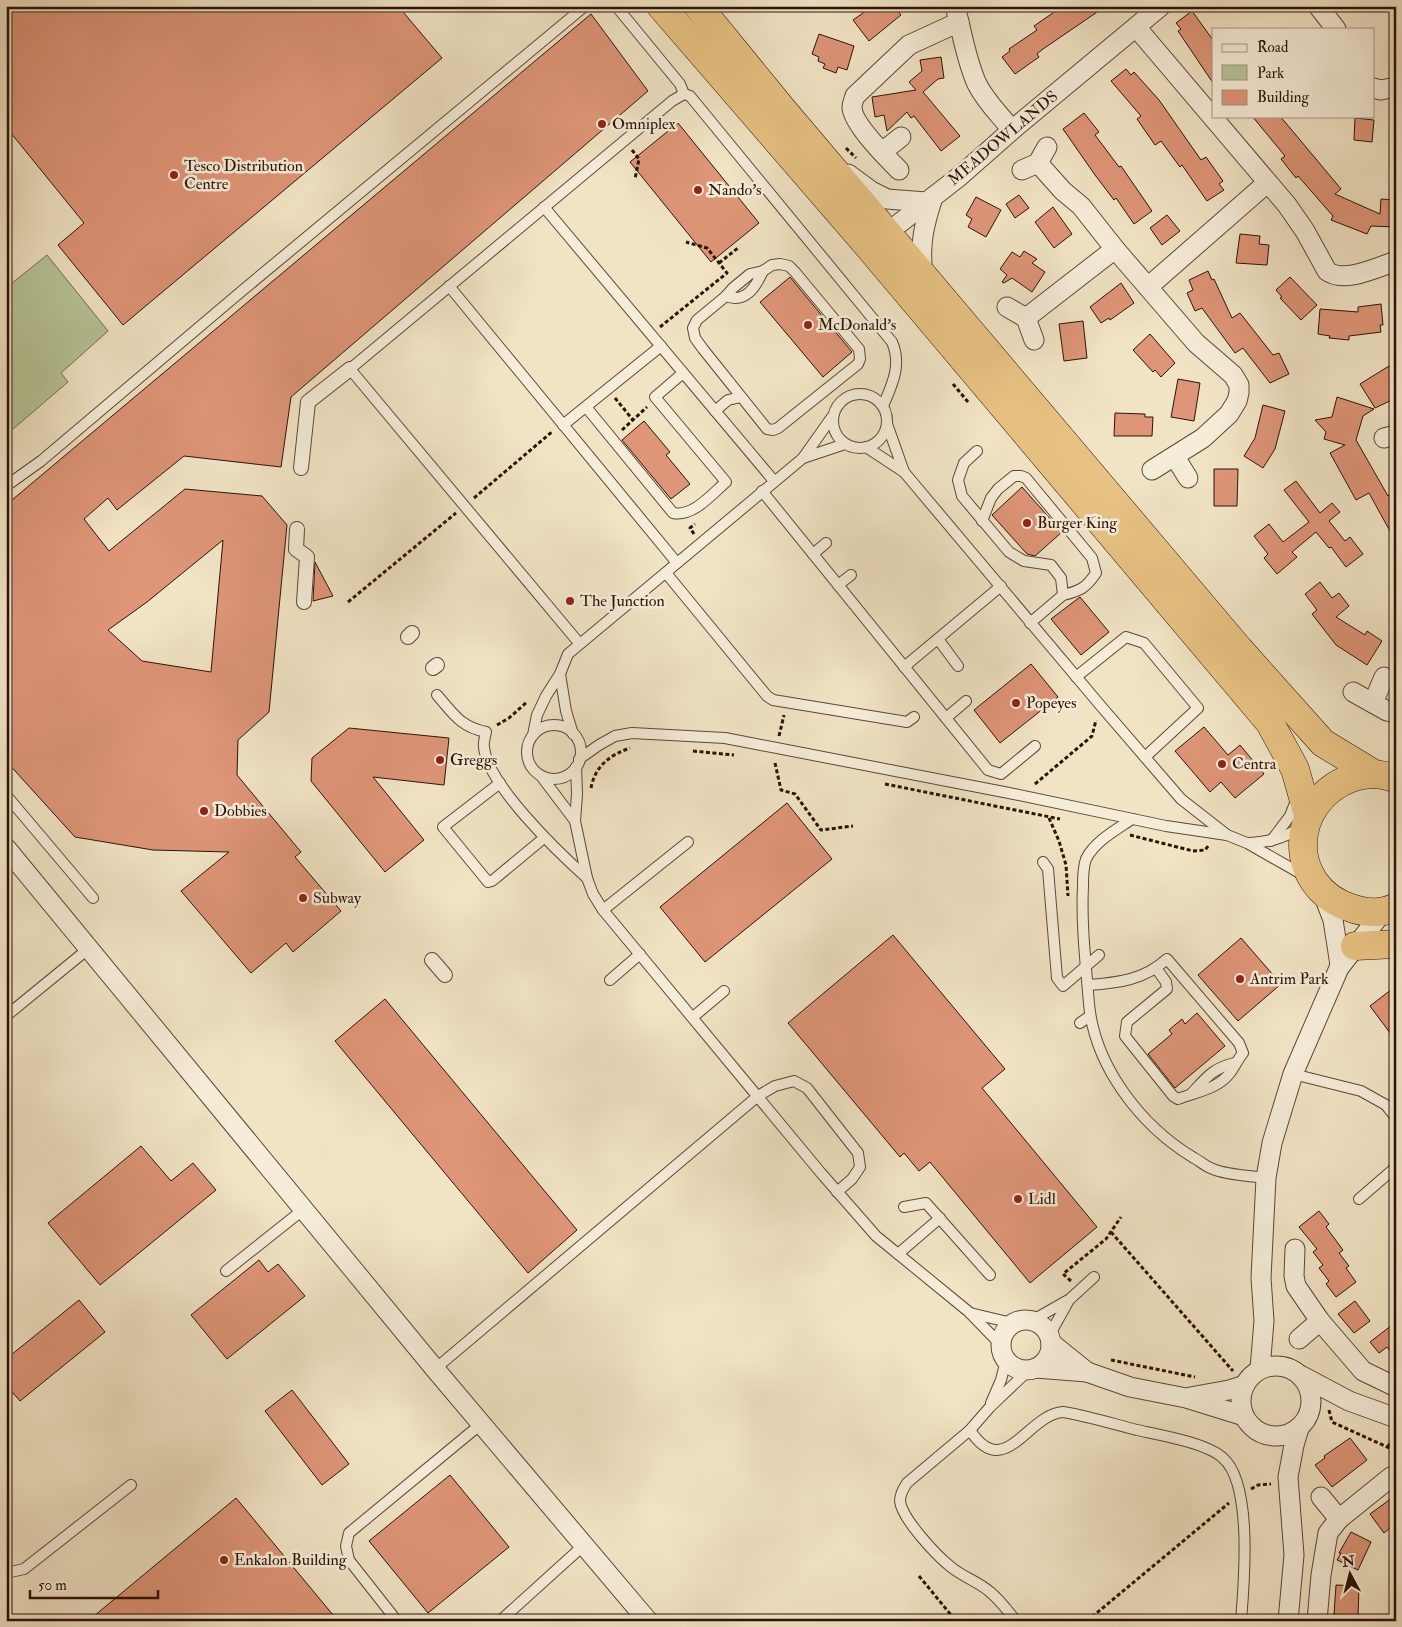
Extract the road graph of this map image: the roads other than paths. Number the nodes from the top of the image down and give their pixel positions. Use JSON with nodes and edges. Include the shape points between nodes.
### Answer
{"nodes":[{"id":1,"x":585,"y":6,"type":"edge"},
{"id":2,"x":616,"y":6,"type":"edge"},
{"id":3,"x":661,"y":6,"type":"edge"},
{"id":4,"x":698,"y":6,"type":"edge"},
{"id":5,"x":1161,"y":6,"type":"edge"},
{"id":6,"x":1318,"y":6,"type":"edge"},
{"id":7,"x":957,"y":14,"type":"edge"},
{"id":8,"x":1136,"y":27,"type":"junction"},
{"id":9,"x":1335,"y":28,"type":"edge"},
{"id":10,"x":1396,"y":87,"type":"edge"},
{"id":11,"x":1374,"y":88,"type":"edge"},
{"id":12,"x":684,"y":94,"type":"junction"},
{"id":13,"x":1212,"y":118,"type":"edge"},
{"id":14,"x":1212,"y":118,"type":"edge"},
{"id":15,"x":1012,"y":130,"type":"junction"},
{"id":16,"x":901,"y":137,"type":"dead end"},
{"id":17,"x":882,"y":152,"type":"junction"},
{"id":18,"x":822,"y":155,"type":"junction"},
{"id":19,"x":1035,"y":160,"type":"dead end"},
{"id":20,"x":898,"y":170,"type":"dead end"},
{"id":21,"x":1267,"y":183,"type":"junction"},
{"id":22,"x":929,"y":200,"type":"junction"},
{"id":23,"x":544,"y":207,"type":"junction"},
{"id":24,"x":878,"y":240,"type":"junction"},
{"id":25,"x":1115,"y":249,"type":"junction"},
{"id":26,"x":1396,"y":261,"type":"edge"},
{"id":27,"x":923,"y":274,"type":"junction"},
{"id":28,"x":448,"y":286,"type":"junction"},
{"id":29,"x":1148,"y":287,"type":"junction"},
{"id":30,"x":1008,"y":307,"type":"dead end"},
{"id":31,"x":1026,"y":318,"type":"junction"},
{"id":32,"x":1034,"y":340,"type":"dead end"},
{"id":33,"x":661,"y":346,"type":"junction"},
{"id":34,"x":350,"y":369,"type":"junction"},
{"id":35,"x":683,"y":373,"type":"junction"},
{"id":36,"x":734,"y":388,"type":"junction"},
{"id":37,"x":741,"y":397,"type":"junction"},
{"id":38,"x":728,"y":400,"type":"junction"},
{"id":39,"x":883,"y":406,"type":"junction"},
{"id":40,"x":586,"y":407,"type":"junction"},
{"id":41,"x":715,"y":411,"type":"junction"},
{"id":42,"x":832,"y":417,"type":"junction"},
{"id":43,"x":887,"y":424,"type":"junction"},
{"id":44,"x":563,"y":425,"type":"junction"},
{"id":45,"x":845,"y":444,"type":"junction"},
{"id":46,"x":866,"y":447,"type":"junction"},
{"id":47,"x":976,"y":451,"type":"dead end"},
{"id":48,"x":1175,"y":457,"type":"junction"},
{"id":49,"x":803,"y":458,"type":"junction"},
{"id":50,"x":301,"y":468,"type":"dead end"},
{"id":51,"x":1152,"y":470,"type":"dead end"},
{"id":52,"x":904,"y":472,"type":"junction"},
{"id":53,"x":1188,"y":478,"type":"dead end"},
{"id":54,"x":774,"y":481,"type":"junction"},
{"id":55,"x":6,"y":486,"type":"edge"},
{"id":56,"x":762,"y":491,"type":"junction"},
{"id":57,"x":982,"y":520,"type":"junction"},
{"id":58,"x":297,"y":529,"type":"dead end"},
{"id":59,"x":826,"y":543,"type":"dead end"},
{"id":60,"x":813,"y":554,"type":"junction"},
{"id":61,"x":677,"y":563,"type":"junction"},
{"id":62,"x":666,"y":573,"type":"junction"},
{"id":63,"x":851,"y":575,"type":"dead end"},
{"id":64,"x":838,"y":586,"type":"junction"},
{"id":65,"x":1001,"y":586,"type":"junction"},
{"id":66,"x":1062,"y":595,"type":"junction"},
{"id":67,"x":304,"y":602,"type":"dead end"},
{"id":68,"x":1030,"y":622,"type":"junction"},
{"id":69,"x":938,"y":639,"type":"junction"},
{"id":70,"x":579,"y":643,"type":"junction"},
{"id":71,"x":958,"y":666,"type":"dead end"},
{"id":72,"x":904,"y":667,"type":"junction"},
{"id":73,"x":560,"y":674,"type":"junction"},
{"id":74,"x":1076,"y":677,"type":"junction"},
{"id":75,"x":1384,"y":677,"type":"dead end"},
{"id":76,"x":1353,"y":692,"type":"dead end"},
{"id":77,"x":437,"y":695,"type":"dead end"},
{"id":78,"x":966,"y":701,"type":"dead end"},
{"id":79,"x":1373,"y":702,"type":"junction"},
{"id":80,"x":1396,"y":713,"type":"edge"},
{"id":81,"x":914,"y":717,"type":"dead end"},
{"id":82,"x":946,"y":718,"type":"junction"},
{"id":83,"x":574,"y":734,"type":"junction"},
{"id":84,"x":533,"y":735,"type":"junction"},
{"id":85,"x":1035,"y":746,"type":"dead end"},
{"id":86,"x":1145,"y":757,"type":"junction"},
{"id":87,"x":578,"y":763,"type":"junction"},
{"id":88,"x":540,"y":775,"type":"junction"},
{"id":89,"x":1385,"y":777,"type":"edge"},
{"id":90,"x":500,"y":782,"type":"junction"},
{"id":91,"x":6,"y":795,"type":"edge"},
{"id":92,"x":1305,"y":809,"type":"junction"},
{"id":93,"x":1132,"y":819,"type":"junction"},
{"id":94,"x":575,"y":820,"type":"junction"},
{"id":95,"x":1222,"y":835,"type":"junction"},
{"id":96,"x":544,"y":838,"type":"junction"},
{"id":97,"x":688,"y":842,"type":"dead end"},
{"id":98,"x":1270,"y":842,"type":"junction"},
{"id":99,"x":1247,"y":843,"type":"junction"},
{"id":100,"x":6,"y":848,"type":"edge"},
{"id":101,"x":1043,"y":862,"type":"dead end"},
{"id":102,"x":587,"y":878,"type":"junction"},
{"id":103,"x":1319,"y":886,"type":"junction"},
{"id":104,"x":93,"y":898,"type":"dead end"},
{"id":105,"x":603,"y":910,"type":"junction"},
{"id":106,"x":1391,"y":910,"type":"edge"},
{"id":107,"x":1396,"y":944,"type":"edge"},
{"id":108,"x":88,"y":949,"type":"junction"},
{"id":109,"x":640,"y":954,"type":"junction"},
{"id":110,"x":1099,"y":955,"type":"dead end"},
{"id":111,"x":1348,"y":956,"type":"junction"},
{"id":112,"x":432,"y":960,"type":"dead end"},
{"id":113,"x":1087,"y":966,"type":"junction"},
{"id":114,"x":1156,"y":968,"type":"junction"},
{"id":115,"x":445,"y":976,"type":"dead end"},
{"id":116,"x":610,"y":980,"type":"dead end"},
{"id":117,"x":1088,"y":986,"type":"junction"},
{"id":118,"x":724,"y":991,"type":"dead end"},
{"id":119,"x":6,"y":1016,"type":"edge"},
{"id":120,"x":1090,"y":1016,"type":"junction"},
{"id":121,"x":693,"y":1017,"type":"junction"},
{"id":122,"x":1080,"y":1023,"type":"dead end"},
{"id":123,"x":1292,"y":1074,"type":"junction"},
{"id":124,"x":758,"y":1096,"type":"junction"},
{"id":125,"x":1394,"y":1113,"type":"edge"},
{"id":126,"x":1396,"y":1167,"type":"edge"},
{"id":127,"x":1266,"y":1178,"type":"junction"},
{"id":128,"x":837,"y":1192,"type":"junction"},
{"id":129,"x":1359,"y":1199,"type":"dead end"},
{"id":130,"x":904,"y":1206,"type":"dead end"},
{"id":131,"x":304,"y":1209,"type":"junction"},
{"id":132,"x":940,"y":1218,"type":"junction"},
{"id":133,"x":1295,"y":1250,"type":"dead end"},
{"id":134,"x":898,"y":1254,"type":"junction"},
{"id":135,"x":226,"y":1271,"type":"dead end"},
{"id":136,"x":990,"y":1275,"type":"dead end"},
{"id":137,"x":1094,"y":1277,"type":"dead end"},
{"id":138,"x":1070,"y":1299,"type":"junction"},
{"id":139,"x":969,"y":1312,"type":"junction"},
{"id":140,"x":1033,"y":1320,"type":"junction"},
{"id":141,"x":1264,"y":1321,"type":"junction"},
{"id":142,"x":1320,"y":1321,"type":"junction"},
{"id":143,"x":1012,"y":1323,"type":"junction"},
{"id":144,"x":1050,"y":1339,"type":"junction"},
{"id":145,"x":1298,"y":1339,"type":"dead end"},
{"id":146,"x":1003,"y":1352,"type":"junction"},
{"id":147,"x":1282,"y":1366,"type":"junction"},
{"id":148,"x":435,"y":1369,"type":"junction"},
{"id":149,"x":1032,"y":1369,"type":"junction"},
{"id":150,"x":1260,"y":1369,"type":"junction"},
{"id":151,"x":1087,"y":1372,"type":"junction"},
{"id":152,"x":1302,"y":1376,"type":"junction"},
{"id":153,"x":1236,"y":1387,"type":"junction"},
{"id":154,"x":1396,"y":1387,"type":"edge"},
{"id":155,"x":1186,"y":1398,"type":"junction"},
{"id":156,"x":1348,"y":1401,"type":"junction"},
{"id":157,"x":990,"y":1407,"type":"junction"},
{"id":158,"x":1318,"y":1409,"type":"junction"},
{"id":159,"x":1244,"y":1416,"type":"junction"},
{"id":160,"x":1396,"y":1418,"type":"edge"},
{"id":161,"x":481,"y":1424,"type":"junction"},
{"id":162,"x":1299,"y":1428,"type":"junction"},
{"id":163,"x":970,"y":1430,"type":"junction"},
{"id":164,"x":1270,"y":1436,"type":"junction"},
{"id":165,"x":1391,"y":1477,"type":"dead end"},
{"id":166,"x":1288,"y":1479,"type":"junction"},
{"id":167,"x":131,"y":1485,"type":"dead end"},
{"id":168,"x":1321,"y":1497,"type":"dead end"},
{"id":169,"x":1339,"y":1519,"type":"junction"},
{"id":170,"x":584,"y":1545,"type":"junction"},
{"id":171,"x":6,"y":1573,"type":"edge"},
{"id":172,"x":397,"y":1621,"type":"edge"},
{"id":173,"x":500,"y":1621,"type":"edge"},
{"id":174,"x":648,"y":1621,"type":"edge"},
{"id":175,"x":1016,"y":1621,"type":"edge"},
{"id":176,"x":1241,"y":1621,"type":"edge"},
{"id":177,"x":1288,"y":1621,"type":"edge"},
{"id":178,"x":1317,"y":1621,"type":"edge"}],
"edges":[{"from":1,"to":55,"type":"lane","via":[[41,461]]},
{"from":2,"to":12,"type":"lane","via":[[680,84]]},
{"from":3,"to":24,"type":"highway"},
{"from":4,"to":18,"type":"highway"},
{"from":5,"to":8,"type":"street","name":"MEADOWLANDS"},
{"from":6,"to":9,"type":"street"},
{"from":7,"to":15,"type":"street","via":[[977,84],[995,112]]},
{"from":7,"to":17,"type":"street","via":[[909,45],[856,96],[851,105],[853,115]]},
{"from":8,"to":14,"type":"street"},
{"from":8,"to":15,"type":"street","name":"MEADOWLANDS"},
{"from":10,"to":11,"type":"street"},
{"from":12,"to":23,"type":"lane"},
{"from":12,"to":39,"type":"lane","via":[[690,96],[892,342],[896,350],[895,377]]},
{"from":13,"to":21,"type":"street"},
{"from":15,"to":22,"type":"street","name":"MEADOWLANDS"},
{"from":16,"to":17,"type":"street"},
{"from":17,"to":20,"type":"street"},
{"from":18,"to":22,"type":"street","via":[[887,199]]},
{"from":18,"to":24,"type":"highway"},
{"from":19,"to":25,"type":"street","via":[[1081,206]]},
{"from":21,"to":26,"type":"street","via":[[1297,218],[1332,275],[1348,276]]},
{"from":21,"to":29,"type":"street"},
{"from":22,"to":24,"type":"street","name":"MEADOWLANDS"},
{"from":22,"to":27,"type":"street","via":[[920,254]]},
{"from":23,"to":28,"type":"lane"},
{"from":23,"to":33,"type":"lane"},
{"from":24,"to":27,"type":"highway"},
{"from":24,"to":92,"type":"highway","via":[[1270,723],[1295,769]]},
{"from":25,"to":29,"type":"street"},
{"from":25,"to":31,"type":"street"},
{"from":27,"to":89,"type":"highway","via":[[1239,650],[1322,743]]},
{"from":28,"to":34,"type":"lane"},
{"from":28,"to":44,"type":"lane"},
{"from":29,"to":48,"type":"street","via":[[1196,343],[1237,381],[1240,389],[1229,414],[1203,438]]},
{"from":30,"to":31,"type":"street"},
{"from":31,"to":32,"type":"street"},
{"from":33,"to":35,"type":"lane"},
{"from":33,"to":40,"type":"lane"},
{"from":34,"to":50,"type":"street","via":[[308,402]]},
{"from":34,"to":70,"type":"lane"},
{"from":35,"to":40,"type":"lane","via":[[656,397],[726,482],[693,510],[682,515],[672,513]]},
{"from":35,"to":41,"type":"lane"},
{"from":36,"to":37,"type":"lane"},
{"from":36,"to":37,"type":"lane","via":[[699,344],[693,328],[697,320],[750,274],[772,265],[789,266],[859,349],[860,360],[773,430],[767,429]]},
{"from":36,"to":38,"type":"lane"},
{"from":37,"to":38,"type":"lane"},
{"from":38,"to":41,"type":"lane"},
{"from":39,"to":42,"type":"lane","via":[[870,395],[854,394],[840,402]]},
{"from":39,"to":43,"type":"lane"},
{"from":40,"to":44,"type":"lane"},
{"from":41,"to":54,"type":"lane"},
{"from":42,"to":45,"type":"lane","via":[[835,433]]},
{"from":42,"to":49,"type":"lane"},
{"from":43,"to":46,"type":"lane","via":[[879,440]]},
{"from":43,"to":52,"type":"lane"},
{"from":44,"to":61,"type":"lane"},
{"from":45,"to":46,"type":"lane"},
{"from":45,"to":49,"type":"lane"},
{"from":46,"to":52,"type":"lane"},
{"from":47,"to":57,"type":"lane","via":[[964,462],[958,480],[962,496]]},
{"from":48,"to":51,"type":"street"},
{"from":48,"to":53,"type":"street"},
{"from":49,"to":54,"type":"lane"},
{"from":52,"to":65,"type":"lane"},
{"from":54,"to":56,"type":"lane"},
{"from":56,"to":60,"type":"lane"},
{"from":56,"to":61,"type":"lane"},
{"from":57,"to":66,"type":"lane","via":[[1009,552],[1024,561],[1051,565],[1061,578]]},
{"from":57,"to":66,"type":"lane","via":[[998,489],[1014,476],[1026,478],[1092,558],[1096,573],[1089,583],[1077,592]]},
{"from":58,"to":67,"type":"street","via":[[296,549],[306,557]]},
{"from":59,"to":60,"type":"lane"},
{"from":60,"to":64,"type":"lane"},
{"from":61,"to":62,"type":"lane"},
{"from":62,"to":70,"type":"lane"},
{"from":62,"to":81,"type":"lane","via":[[773,700],[908,722]]},
{"from":63,"to":64,"type":"lane"},
{"from":64,"to":72,"type":"lane"},
{"from":65,"to":68,"type":"lane"},
{"from":65,"to":69,"type":"lane"},
{"from":66,"to":68,"type":"lane"},
{"from":68,"to":74,"type":"lane"},
{"from":69,"to":71,"type":"lane"},
{"from":69,"to":72,"type":"lane"},
{"from":70,"to":73,"type":"lane","via":[[568,654]]},
{"from":72,"to":82,"type":"lane"},
{"from":73,"to":83,"type":"lane","via":[[566,711]]},
{"from":73,"to":84,"type":"lane","via":[[537,715]]},
{"from":74,"to":86,"type":"lane"},
{"from":74,"to":86,"type":"lane","via":[[1126,637],[1144,643],[1198,708]]},
{"from":75,"to":79,"type":"street"},
{"from":76,"to":79,"type":"street"},
{"from":77,"to":90,"type":"lane","via":[[464,725],[486,732],[484,747],[487,759]]},
{"from":78,"to":82,"type":"lane"},
{"from":79,"to":80,"type":"street"},
{"from":82,"to":85,"type":"lane","via":[[988,770],[1001,774]]},
{"from":83,"to":84,"type":"lane","via":[[558,725],[548,725]]},
{"from":83,"to":87,"type":"lane","via":[[580,750]]},
{"from":84,"to":88,"type":"lane","via":[[528,743],[528,761]]},
{"from":86,"to":95,"type":"lane","via":[[1181,799]]},
{"from":87,"to":88,"type":"lane","via":[[563,776]]},
{"from":87,"to":93,"type":"lane","via":[[615,736],[632,733],[725,738]]},
{"from":87,"to":94,"type":"lane"},
{"from":88,"to":94,"type":"lane"},
{"from":89,"to":92,"type":"highway","via":[[1358,776],[1337,783]]},
{"from":90,"to":96,"type":"lane"},
{"from":90,"to":96,"type":"lane","via":[[443,827],[488,882]]},
{"from":91,"to":104,"type":"lane"},
{"from":92,"to":98,"type":"lane","via":[[1290,816]]},
{"from":92,"to":98,"type":"lane","via":[[1289,835]]},
{"from":92,"to":103,"type":"highway","via":[[1303,852],[1309,874]]},
{"from":93,"to":95,"type":"lane"},
{"from":93,"to":113,"type":"lane","via":[[1094,848],[1086,860],[1083,921]]},
{"from":94,"to":102,"type":"lane"},
{"from":95,"to":99,"type":"lane"},
{"from":96,"to":102,"type":"lane"},
{"from":97,"to":105,"type":"lane"},
{"from":98,"to":99,"type":"lane"},
{"from":99,"to":103,"type":"lane"},
{"from":100,"to":108,"type":"street"},
{"from":101,"to":113,"type":"lane","via":[[1048,869],[1057,978],[1063,986]]},
{"from":102,"to":105,"type":"lane"},
{"from":103,"to":106,"type":"highway","via":[[1340,904],[1361,911]]},
{"from":103,"to":111,"type":"street"},
{"from":105,"to":109,"type":"lane"},
{"from":106,"to":111,"type":"street"},
{"from":107,"to":111,"type":"highway"},
{"from":108,"to":119,"type":"lane"},
{"from":108,"to":131,"type":"street"},
{"from":109,"to":116,"type":"lane"},
{"from":109,"to":121,"type":"lane"},
{"from":110,"to":113,"type":"lane"},
{"from":111,"to":123,"type":"street"},
{"from":112,"to":115,"type":"street"},
{"from":113,"to":117,"type":"lane"},
{"from":114,"to":114,"type":"lane","via":[[1167,989],[1127,1022],[1125,1036],[1173,1096],[1178,1098],[1215,1087],[1230,1073],[1243,1053],[1239,1043],[1167,958]]},
{"from":114,"to":117,"type":"lane","via":[[1132,979]]},
{"from":117,"to":120,"type":"lane"},
{"from":118,"to":121,"type":"lane"},
{"from":120,"to":122,"type":"lane"},
{"from":120,"to":127,"type":"lane","via":[[1112,1074],[1151,1125],[1179,1149],[1214,1170]]},
{"from":121,"to":124,"type":"lane"},
{"from":123,"to":125,"type":"lane","via":[[1361,1091]]},
{"from":123,"to":127,"type":"street","via":[[1272,1143]]},
{"from":124,"to":128,"type":"lane"},
{"from":124,"to":128,"type":"lane","via":[[775,1086],[794,1081],[807,1088],[858,1153],[860,1167]]},
{"from":124,"to":148,"type":"lane"},
{"from":126,"to":129,"type":"lane"},
{"from":127,"to":141,"type":"street","via":[[1261,1278]]},
{"from":128,"to":134,"type":"lane","via":[[876,1236]]},
{"from":130,"to":132,"type":"lane","via":[[926,1203]]},
{"from":131,"to":135,"type":"lane"},
{"from":131,"to":148,"type":"street"},
{"from":132,"to":134,"type":"lane"},
{"from":132,"to":136,"type":"lane"},
{"from":133,"to":142,"type":"street","via":[[1296,1286]]},
{"from":134,"to":139,"type":"lane"},
{"from":137,"to":138,"type":"lane"},
{"from":138,"to":140,"type":"lane"},
{"from":138,"to":144,"type":"lane"},
{"from":139,"to":143,"type":"lane"},
{"from":139,"to":146,"type":"lane"},
{"from":140,"to":143,"type":"street"},
{"from":140,"to":144,"type":"street","via":[[1046,1329]]},
{"from":141,"to":147,"type":"street"},
{"from":141,"to":150,"type":"street"},
{"from":142,"to":145,"type":"street"},
{"from":142,"to":154,"type":"street","via":[[1363,1372]]},
{"from":143,"to":146,"type":"street","via":[[1002,1336]]},
{"from":144,"to":149,"type":"street","via":[[1047,1358]]},
{"from":144,"to":151,"type":"street"},
{"from":146,"to":149,"type":"street","via":[[1016,1368]]},
{"from":146,"to":157,"type":"lane","via":[[1000,1380]]},
{"from":147,"to":150,"type":"street"},
{"from":147,"to":152,"type":"street"},
{"from":148,"to":161,"type":"street"},
{"from":149,"to":151,"type":"street"},
{"from":149,"to":157,"type":"lane"},
{"from":150,"to":153,"type":"street"},
{"from":151,"to":155,"type":"street","via":[[1130,1387]]},
{"from":152,"to":156,"type":"street"},
{"from":152,"to":158,"type":"street","via":[[1308,1384],[1312,1403]]},
{"from":153,"to":155,"type":"street"},
{"from":153,"to":159,"type":"street","via":[[1241,1395]]},
{"from":155,"to":159,"type":"street"},
{"from":156,"to":158,"type":"street"},
{"from":156,"to":160,"type":"street"},
{"from":157,"to":163,"type":"lane"},
{"from":158,"to":162,"type":"street"},
{"from":159,"to":164,"type":"street","via":[[1250,1426]]},
{"from":161,"to":170,"type":"street"},
{"from":161,"to":172,"type":"lane","via":[[349,1533],[346,1546],[349,1560]]},
{"from":162,"to":164,"type":"street","via":[[1282,1436]]},
{"from":162,"to":166,"type":"street"},
{"from":163,"to":175,"type":"lane","via":[[907,1484],[900,1500],[902,1509],[937,1555],[952,1569],[989,1591]]},
{"from":163,"to":176,"type":"lane","via":[[983,1445],[997,1449],[1018,1442],[1049,1416],[1068,1412],[1200,1446],[1224,1458],[1232,1469],[1240,1494],[1244,1562]]},
{"from":164,"to":166,"type":"street"},
{"from":165,"to":169,"type":"street"},
{"from":166,"to":177,"type":"street","via":[[1294,1555]]},
{"from":167,"to":171,"type":"lane","via":[[24,1569]]},
{"from":168,"to":169,"type":"street"},
{"from":169,"to":178,"type":"street","via":[[1328,1533],[1326,1542]]},
{"from":170,"to":173,"type":"lane"},
{"from":170,"to":174,"type":"street"}]}
